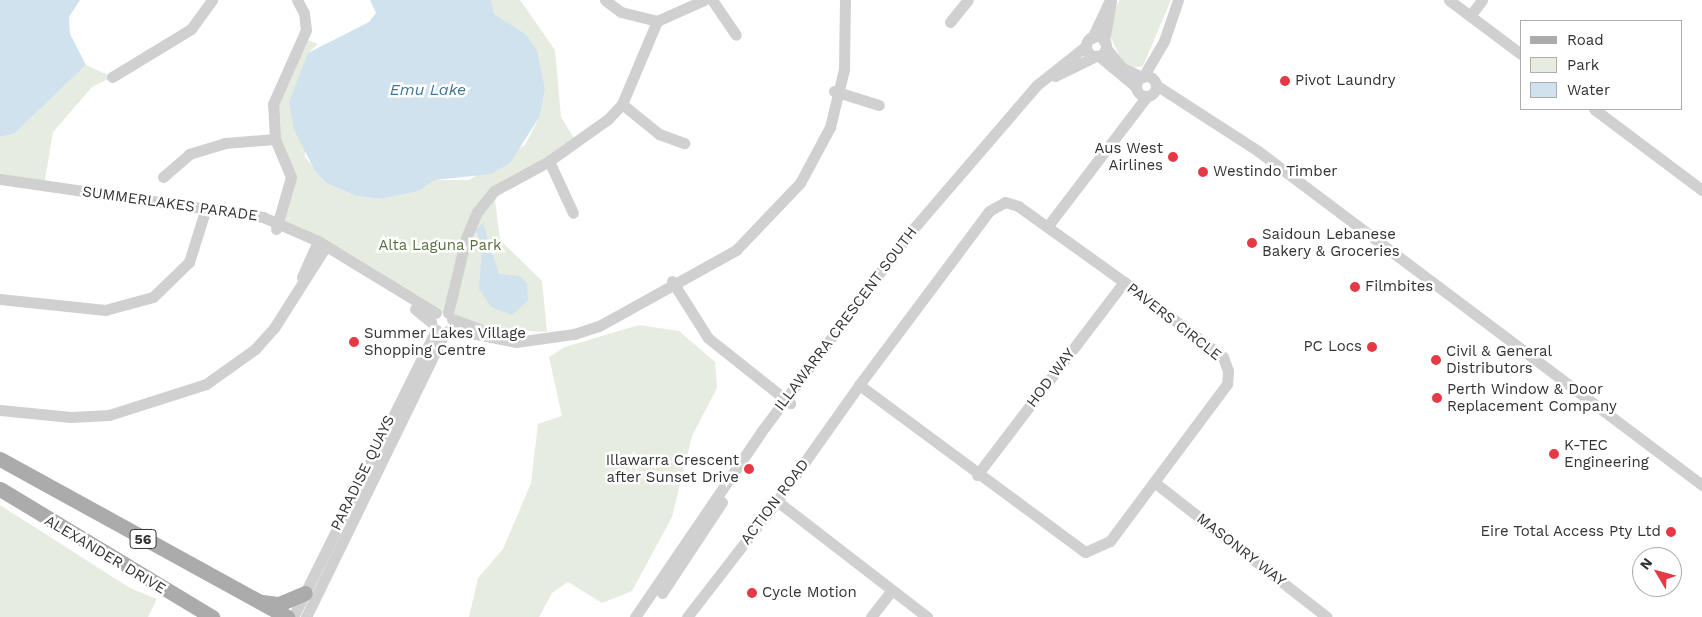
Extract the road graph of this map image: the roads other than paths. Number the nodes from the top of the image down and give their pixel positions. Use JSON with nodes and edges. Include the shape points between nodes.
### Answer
{"nodes":[{"id":1,"x":212,"y":0,"type":"edge"},
{"id":2,"x":297,"y":0,"type":"edge"},
{"id":3,"x":605,"y":0,"type":"edge"},
{"id":4,"x":704,"y":0,"type":"edge"},
{"id":5,"x":712,"y":0,"type":"edge"},
{"id":6,"x":839,"y":0,"type":"edge"},
{"id":7,"x":846,"y":0,"type":"edge"},
{"id":8,"x":968,"y":0,"type":"edge"},
{"id":9,"x":1110,"y":0,"type":"edge"},
{"id":10,"x":1178,"y":0,"type":"edge"},
{"id":11,"x":1449,"y":0,"type":"edge"},
{"id":12,"x":1482,"y":0,"type":"edge"},
{"id":13,"x":1470,"y":16,"type":"junction"},
{"id":14,"x":657,"y":21,"type":"junction"},
{"id":15,"x":950,"y":22,"type":"dead end"},
{"id":16,"x":736,"y":35,"type":"dead end"},
{"id":17,"x":1164,"y":41,"type":"junction"},
{"id":18,"x":1089,"y":42,"type":"junction"},
{"id":19,"x":1101,"y":50,"type":"junction"},
{"id":20,"x":1520,"y":53,"type":"edge"},
{"id":21,"x":112,"y":77,"type":"dead end"},
{"id":22,"x":1142,"y":77,"type":"junction"},
{"id":23,"x":1136,"y":89,"type":"junction"},
{"id":24,"x":1152,"y":90,"type":"junction"},
{"id":25,"x":837,"y":92,"type":"junction"},
{"id":26,"x":622,"y":104,"type":"junction"},
{"id":27,"x":879,"y":105,"type":"dead end"},
{"id":28,"x":1595,"y":110,"type":"edge"},
{"id":29,"x":1130,"y":117,"type":"junction"},
{"id":30,"x":275,"y":139,"type":"junction"},
{"id":31,"x":684,"y":143,"type":"dead end"},
{"id":32,"x":549,"y":161,"type":"junction"},
{"id":33,"x":163,"y":177,"type":"dead end"},
{"id":34,"x":0,"y":179,"type":"edge"},
{"id":35,"x":0,"y":186,"type":"edge"},
{"id":36,"x":1702,"y":190,"type":"edge"},
{"id":37,"x":205,"y":212,"type":"junction"},
{"id":38,"x":573,"y":213,"type":"dead end"},
{"id":39,"x":278,"y":226,"type":"junction"},
{"id":40,"x":1047,"y":227,"type":"junction"},
{"id":41,"x":321,"y":247,"type":"junction"},
{"id":42,"x":677,"y":281,"type":"junction"},
{"id":43,"x":1124,"y":282,"type":"junction"},
{"id":44,"x":0,"y":299,"type":"edge"},
{"id":45,"x":442,"y":321,"type":"junction"},
{"id":46,"x":859,"y":385,"type":"junction"},
{"id":47,"x":405,"y":400,"type":"junction"},
{"id":48,"x":786,"y":404,"type":"junction"},
{"id":49,"x":0,"y":410,"type":"edge"},
{"id":50,"x":0,"y":459,"type":"edge"},
{"id":51,"x":977,"y":475,"type":"junction"},
{"id":52,"x":1154,"y":482,"type":"junction"},
{"id":53,"x":1702,"y":484,"type":"edge"},
{"id":54,"x":0,"y":489,"type":"edge"},
{"id":55,"x":777,"y":501,"type":"junction"},
{"id":56,"x":892,"y":590,"type":"junction"},
{"id":57,"x":305,"y":593,"type":"junction"},
{"id":58,"x":258,"y":602,"type":"junction"},
{"id":59,"x":212,"y":617,"type":"edge"},
{"id":60,"x":287,"y":617,"type":"edge"},
{"id":61,"x":293,"y":617,"type":"edge"},
{"id":62,"x":306,"y":617,"type":"edge"},
{"id":63,"x":635,"y":617,"type":"edge"},
{"id":64,"x":644,"y":617,"type":"edge"},
{"id":65,"x":687,"y":617,"type":"edge"},
{"id":66,"x":871,"y":617,"type":"edge"},
{"id":67,"x":927,"y":617,"type":"edge"},
{"id":68,"x":1327,"y":617,"type":"edge"}],
"edges":[{"from":1,"to":21,"type":"street","via":[[191,29]]},
{"from":2,"to":30,"type":"street","via":[[306,30],[273,104]]},
{"from":3,"to":14,"type":"street","via":[[621,12]]},
{"from":4,"to":14,"type":"street"},
{"from":5,"to":16,"type":"street"},
{"from":6,"to":25,"type":"street","name":"SUMMERLAKES PARADE"},
{"from":7,"to":25,"type":"street","name":"SUMMERLAKES PARADE","via":[[847,47]]},
{"from":8,"to":15,"type":"street"},
{"from":9,"to":18,"type":"street","name":"ILLAWARRA CRESCENT SOUTH"},
{"from":9,"to":19,"type":"street","name":"ILLAWARRA CRESCENT SOUTH"},
{"from":10,"to":17,"type":"street"},
{"from":11,"to":13,"type":"street"},
{"from":12,"to":13,"type":"street"},
{"from":13,"to":20,"type":"street"},
{"from":14,"to":26,"type":"street","name":"PARADISE QUAYS"},
{"from":17,"to":22,"type":"street"},
{"from":17,"to":24,"type":"street"},
{"from":18,"to":19,"type":"street"},
{"from":18,"to":19,"type":"street"},
{"from":18,"to":48,"type":"street","name":"ILLAWARRA CRESCENT SOUTH","via":[[1037,85],[907,236]]},
{"from":19,"to":22,"type":"street","via":[[1122,68]]},
{"from":19,"to":23,"type":"street"},
{"from":19,"to":48,"type":"street","name":"ILLAWARRA CRESCENT SOUTH","via":[[1062,70],[1042,88],[931,218]]},
{"from":22,"to":23,"type":"street"},
{"from":22,"to":24,"type":"street"},
{"from":23,"to":24,"type":"street"},
{"from":23,"to":29,"type":"street"},
{"from":24,"to":29,"type":"street"},
{"from":24,"to":53,"type":"street","via":[[1181,103],[1258,151]]},
{"from":25,"to":27,"type":"street"},
{"from":25,"to":42,"type":"street","name":"SUMMERLAKES PARADE","via":[[815,146],[784,194],[749,230]]},
{"from":26,"to":31,"type":"street","via":[[659,134]]},
{"from":26,"to":32,"type":"street","name":"PARADISE QUAYS","via":[[588,136]]},
{"from":28,"to":36,"type":"street"},
{"from":29,"to":40,"type":"street"},
{"from":30,"to":33,"type":"street","via":[[225,143],[189,154]]},
{"from":30,"to":39,"type":"street","via":[[291,177]]},
{"from":32,"to":38,"type":"street"},
{"from":32,"to":45,"type":"street","name":"PARADISE QUAYS","via":[[494,191],[477,212],[466,238],[454,294]]},
{"from":34,"to":37,"type":"street","name":"SUMMERLAKES PARADE"},
{"from":35,"to":37,"type":"street","name":"SUMMERLAKES PARADE"},
{"from":37,"to":39,"type":"street","name":"SUMMERLAKES PARADE"},
{"from":37,"to":44,"type":"street","via":[[189,262],[154,297],[105,310]]},
{"from":39,"to":41,"type":"street","name":"SUMMERLAKES PARADE"},
{"from":40,"to":43,"type":"street","name":"PAVERS CIRCLE"},
{"from":40,"to":46,"type":"street","name":"PAVERS CIRCLE","via":[[1005,202],[989,211]]},
{"from":41,"to":45,"type":"street","name":"SUMMERLAKES PARADE"},
{"from":41,"to":49,"type":"street","via":[[300,286],[255,349],[230,369],[182,395],[109,415],[71,417]]},
{"from":42,"to":45,"type":"street","name":"SUMMERLAKES PARADE","via":[[603,317],[554,332],[493,333]]},
{"from":42,"to":48,"type":"street","via":[[708,338]]},
{"from":43,"to":51,"type":"street","name":"HOD WAY"},
{"from":43,"to":52,"type":"street","name":"PAVERS CIRCLE","via":[[1223,357],[1228,371],[1227,384]]},
{"from":45,"to":47,"type":"street","name":"PARADISE QUAYS"},
{"from":46,"to":51,"type":"street","name":"PAVERS CIRCLE"},
{"from":46,"to":55,"type":"street","name":"ACTION ROAD"},
{"from":47,"to":57,"type":"street","name":"PARADISE QUAYS"},
{"from":47,"to":62,"type":"street","name":"PARADISE QUAYS"},
{"from":48,"to":63,"type":"street","name":"ILLAWARRA CRESCENT SOUTH"},
{"from":48,"to":64,"type":"street","name":"ILLAWARRA CRESCENT SOUTH"},
{"from":50,"to":58,"type":"main road","name":"ALEXANDER DRIVE","number":"56"},
{"from":51,"to":52,"type":"street","name":"PAVERS CIRCLE","via":[[1085,552],[1110,541]]},
{"from":52,"to":68,"type":"street","name":"MASONRY WAY"},
{"from":54,"to":59,"type":"main road","name":"ALEXANDER DRIVE","number":"56"},
{"from":55,"to":56,"type":"street"},
{"from":55,"to":65,"type":"street","name":"ACTION ROAD"},
{"from":56,"to":66,"type":"street"},
{"from":56,"to":67,"type":"street"},
{"from":57,"to":58,"type":"main road","via":[[279,604]]},
{"from":57,"to":61,"type":"street","name":"PARADISE QUAYS"},
{"from":58,"to":60,"type":"main road","name":"ALEXANDER DRIVE","number":"56"}]}
